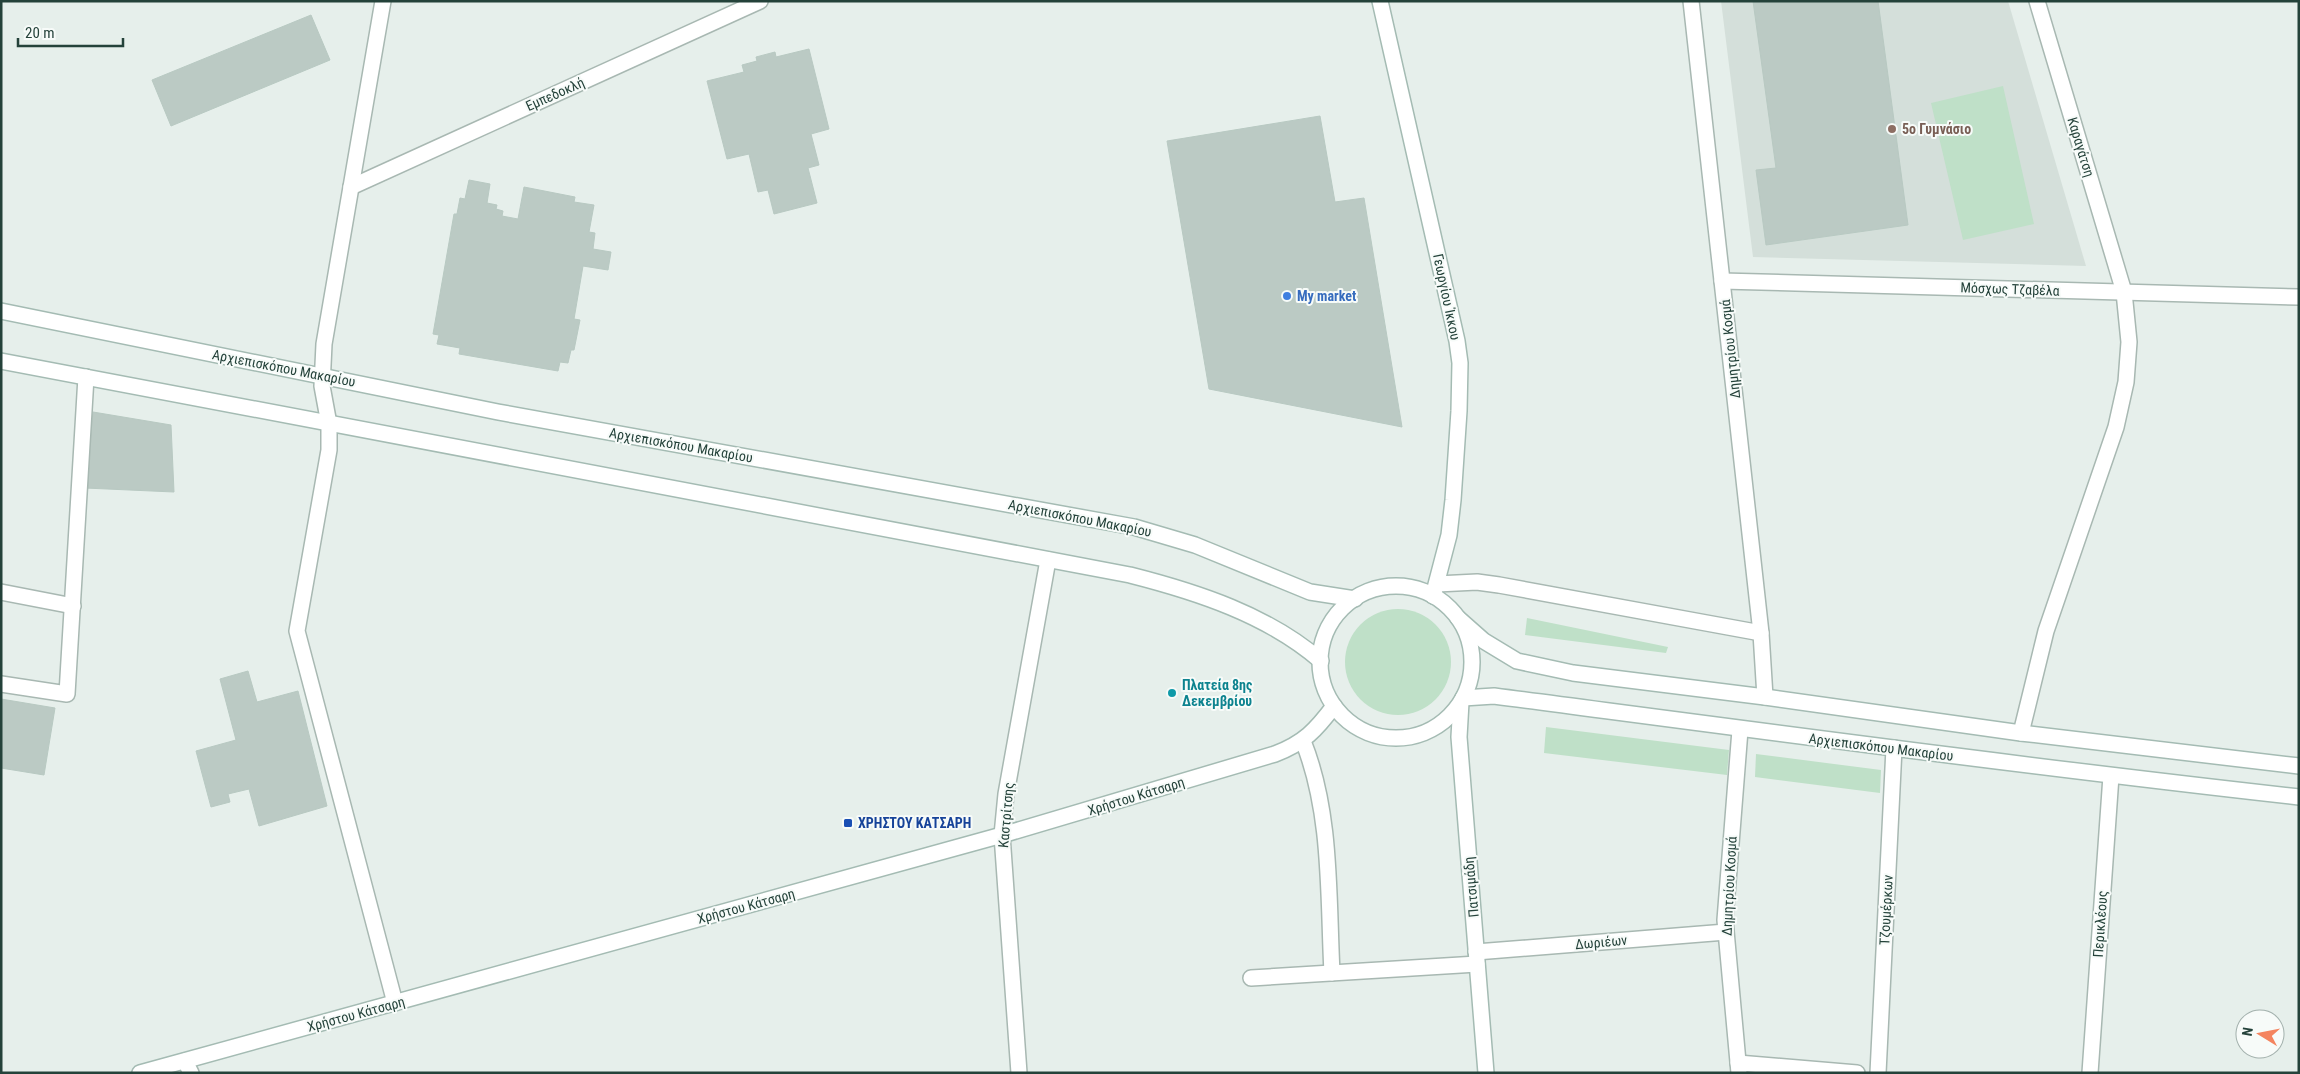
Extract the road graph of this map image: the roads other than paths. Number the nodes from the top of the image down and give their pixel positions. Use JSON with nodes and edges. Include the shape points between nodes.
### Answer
{"nodes":[{"id":1,"x":383,"y":1,"type":"edge"},
{"id":2,"x":760,"y":1,"type":"edge"},
{"id":3,"x":1380,"y":1,"type":"edge"},
{"id":4,"x":1691,"y":1,"type":"edge"},
{"id":5,"x":2038,"y":1,"type":"edge"},
{"id":6,"x":351,"y":187,"type":"junction"},
{"id":7,"x":1722,"y":281,"type":"junction"},
{"id":8,"x":2124,"y":292,"type":"junction"},
{"id":9,"x":2299,"y":297,"type":"edge"},
{"id":10,"x":1,"y":311,"type":"edge"},
{"id":11,"x":1,"y":361,"type":"edge"},
{"id":12,"x":321,"y":375,"type":"junction"},
{"id":13,"x":86,"y":377,"type":"junction"},
{"id":14,"x":328,"y":424,"type":"junction"},
{"id":15,"x":1048,"y":560,"type":"junction"},
{"id":16,"x":1435,"y":590,"type":"junction"},
{"id":17,"x":1,"y":592,"type":"edge"},
{"id":18,"x":1355,"y":599,"type":"junction"},
{"id":19,"x":72,"y":606,"type":"junction"},
{"id":20,"x":1458,"y":618,"type":"junction"},
{"id":21,"x":1761,"y":633,"type":"junction"},
{"id":22,"x":1320,"y":661,"type":"junction"},
{"id":23,"x":1,"y":684,"type":"edge"},
{"id":24,"x":1766,"y":697,"type":"junction"},
{"id":25,"x":1462,"y":700,"type":"junction"},
{"id":26,"x":1334,"y":706,"type":"junction"},
{"id":27,"x":1740,"y":730,"type":"junction"},
{"id":28,"x":2021,"y":733,"type":"junction"},
{"id":29,"x":1303,"y":741,"type":"junction"},
{"id":30,"x":1894,"y":748,"type":"junction"},
{"id":31,"x":2299,"y":766,"type":"edge"},
{"id":32,"x":2111,"y":776,"type":"junction"},
{"id":33,"x":2299,"y":797,"type":"edge"},
{"id":34,"x":1002,"y":835,"type":"junction"},
{"id":35,"x":1726,"y":932,"type":"junction"},
{"id":36,"x":1477,"y":958,"type":"junction"},
{"id":37,"x":1332,"y":973,"type":"junction"},
{"id":38,"x":1251,"y":978,"type":"dead end"},
{"id":39,"x":395,"y":1003,"type":"junction"},
{"id":40,"x":188,"y":1067,"type":"edge"},
{"id":41,"x":1739,"y":1068,"type":"edge"},
{"id":42,"x":140,"y":1073,"type":"edge"},
{"id":43,"x":1019,"y":1073,"type":"edge"},
{"id":44,"x":1486,"y":1073,"type":"edge"},
{"id":45,"x":1857,"y":1073,"type":"edge"},
{"id":46,"x":1878,"y":1073,"type":"edge"},
{"id":47,"x":2090,"y":1073,"type":"edge"}],
"edges":[{"from":1,"to":6,"type":"street"},
{"from":2,"to":6,"type":"street","name":"Εμπεδοκλή"},
{"from":3,"to":16,"type":"street","name":"Γεωργίου Ίκκου","via":[[1460,363],[1453,500],[1449,535]]},
{"from":4,"to":7,"type":"street","name":"Δημητρίου Κοσμά"},
{"from":5,"to":8,"type":"street","name":"Καραγάτση"},
{"from":6,"to":12,"type":"street"},
{"from":7,"to":8,"type":"street","name":"Μόσχως Τζαβέλα"},
{"from":7,"to":21,"type":"street","name":"Δημητρίου Κοσμά"},
{"from":8,"to":9,"type":"street","name":"Μόσχως Τζαβέλα"},
{"from":8,"to":28,"type":"street","name":"Καραγάτση","via":[[2129,342],[2121,407],[2104,467],[2046,631]]},
{"from":10,"to":12,"type":"street","name":"Αρχιεπισκόπου Μακαρίου"},
{"from":11,"to":13,"type":"street"},
{"from":12,"to":14,"type":"street"},
{"from":12,"to":18,"type":"street","name":"Αρχιεπισκόπου Μακαρίου","via":[[498,412],[1134,527],[1195,545],[1310,592]]},
{"from":13,"to":14,"type":"street"},
{"from":13,"to":19,"type":"street"},
{"from":14,"to":15,"type":"street"},
{"from":14,"to":39,"type":"street","via":[[329,450],[297,631]]},
{"from":15,"to":22,"type":"street","via":[[1130,576],[1198,596],[1266,624]]},
{"from":15,"to":34,"type":"street","name":"Καστρίτσης","via":[[1006,794]]},
{"from":16,"to":18,"type":"street","via":[[1398,586],[1370,590]]},
{"from":16,"to":20,"type":"street"},
{"from":16,"to":21,"type":"street","via":[[1477,582]]},
{"from":17,"to":19,"type":"street"},
{"from":18,"to":22,"type":"street","via":[[1333,620],[1324,637]]},
{"from":19,"to":23,"type":"street","via":[[66,694]]},
{"from":20,"to":24,"type":"street","via":[[1504,655],[1531,665]]},
{"from":20,"to":25,"type":"street","via":[[1471,648],[1472,666]]},
{"from":21,"to":24,"type":"street","name":"Δημητρίου Κοσμά"},
{"from":22,"to":26,"type":"street","via":[[1326,690]]},
{"from":24,"to":28,"type":"street"},
{"from":25,"to":26,"type":"street","via":[[1437,726],[1401,738],[1363,731]]},
{"from":25,"to":27,"type":"street","name":"Αρχιεπισκόπου Μακαρίου","via":[[1494,696]]},
{"from":25,"to":36,"type":"street","name":"Πατσιμάδη","via":[[1459,737]]},
{"from":26,"to":29,"type":"street","name":"Χρήστου Κάτσαρη"},
{"from":27,"to":30,"type":"street","name":"Αρχιεπισκόπου Μακαρίου"},
{"from":27,"to":35,"type":"street","name":"Δημητρίου Κοσμά"},
{"from":28,"to":31,"type":"street"},
{"from":29,"to":34,"type":"street","name":"Χρήστου Κάτσαρη","via":[[1267,756]]},
{"from":29,"to":37,"type":"street","via":[[1318,791],[1324,832]]},
{"from":30,"to":32,"type":"street","name":"Αρχιεπισκόπου Μακαρίου"},
{"from":30,"to":46,"type":"street","name":"Τζουμέρκων"},
{"from":32,"to":33,"type":"street","name":"Αρχιεπισκόπου Μακαρίου"},
{"from":32,"to":47,"type":"street","name":"Περικλέους"},
{"from":34,"to":39,"type":"street","name":"Χρήστου Κάτσαρη"},
{"from":34,"to":43,"type":"street","name":"Καστρίτσης"},
{"from":35,"to":36,"type":"street","name":"Δωριέων"},
{"from":35,"to":41,"type":"street","name":"Δημητρίου Κοσμά"},
{"from":36,"to":37,"type":"street","name":"Δωριέων"},
{"from":36,"to":44,"type":"street","name":"Πατσιμάδη"},
{"from":37,"to":38,"type":"street","name":"Δωριέων"},
{"from":39,"to":40,"type":"street","name":"Χρήστου Κάτσαρη"},
{"from":40,"to":42,"type":"street","name":"Χρήστου Κάτσαρη"},
{"from":41,"to":45,"type":"street"}]}
